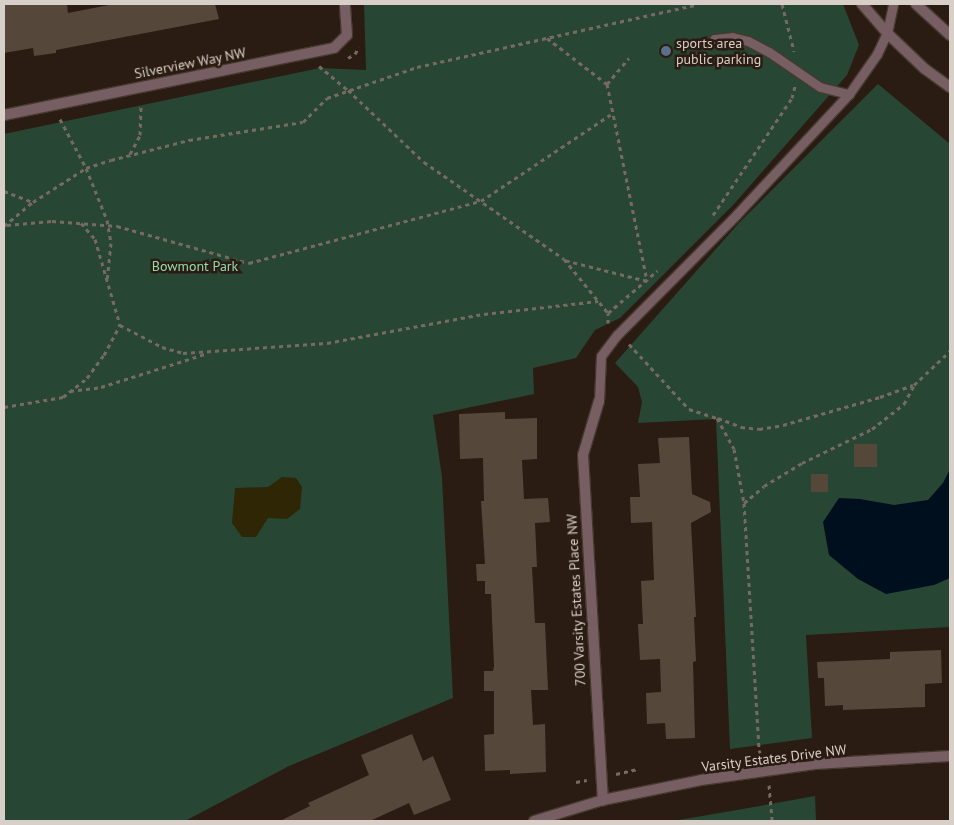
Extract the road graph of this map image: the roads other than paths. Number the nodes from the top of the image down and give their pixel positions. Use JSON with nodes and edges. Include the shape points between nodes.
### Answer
{"nodes":[{"id":1,"x":345,"y":4,"type":"edge"},
{"id":2,"x":862,"y":4,"type":"edge"},
{"id":3,"x":893,"y":4,"type":"edge"},
{"id":4,"x":916,"y":4,"type":"edge"},
{"id":5,"x":887,"y":33,"type":"junction"},
{"id":6,"x":950,"y":35,"type":"edge"},
{"id":7,"x":714,"y":38,"type":"dead end"},
{"id":8,"x":950,"y":87,"type":"edge"},
{"id":9,"x":850,"y":94,"type":"junction"},
{"id":10,"x":4,"y":115,"type":"edge"},
{"id":11,"x":599,"y":401,"type":"joint"},
{"id":12,"x":950,"y":756,"type":"edge"},
{"id":13,"x":603,"y":800,"type":"junction"},
{"id":14,"x":534,"y":821,"type":"edge"}],
"edges":[{"from":1,"to":10,"type":"street","name":"Silverview Way NW","via":[[347,35],[334,48]]},
{"from":2,"to":5,"type":"street"},
{"from":3,"to":5,"type":"lane"},
{"from":4,"to":6,"type":"street"},
{"from":5,"to":8,"type":"street","via":[[925,69]]},
{"from":5,"to":9,"type":"lane"},
{"from":7,"to":9,"type":"lane","via":[[732,37],[748,41],[820,87]]},
{"from":9,"to":11,"type":"lane","via":[[617,335],[601,356]]},
{"from":11,"to":13,"type":"street","name":"700 Varsity Estates Place NW","via":[[583,455],[583,480]]},
{"from":12,"to":13,"type":"street","name":"Varsity Estates Drive NW","via":[[767,770]]},
{"from":13,"to":14,"type":"street","name":"Varsity Estates Drive NW"}]}
